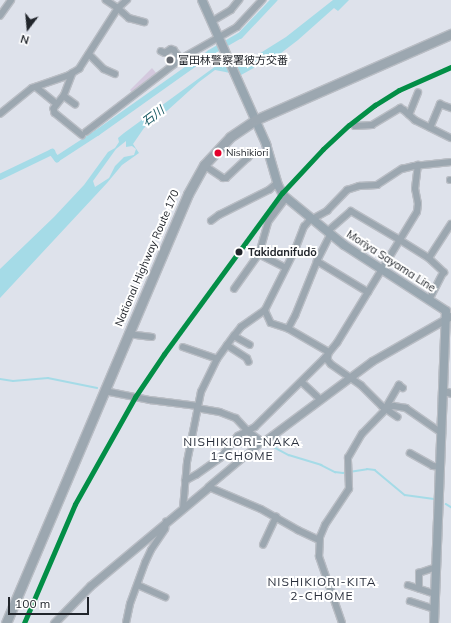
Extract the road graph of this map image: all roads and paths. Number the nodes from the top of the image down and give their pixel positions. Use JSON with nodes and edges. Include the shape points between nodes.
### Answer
{"nodes":[{"id":1,"x":11,"y":0,"type":"edge"},
{"id":2,"x":106,"y":0,"type":"edge"},
{"id":3,"x":127,"y":0,"type":"edge"},
{"id":4,"x":202,"y":0,"type":"edge"},
{"id":5,"x":239,"y":0,"type":"edge"},
{"id":6,"x":262,"y":0,"type":"edge"},
{"id":7,"x":118,"y":8,"type":"junction"},
{"id":8,"x":0,"y":16,"type":"edge"},
{"id":9,"x":144,"y":22,"type":"dead end"},
{"id":10,"x":212,"y":22,"type":"junction"},
{"id":11,"x":451,"y":34,"type":"edge"},
{"id":12,"x":219,"y":39,"type":"junction"},
{"id":13,"x":161,"y":51,"type":"dead end"},
{"id":14,"x":89,"y":54,"type":"junction"},
{"id":15,"x":181,"y":59,"type":"junction"},
{"id":16,"x":73,"y":74,"type":"junction"},
{"id":17,"x":115,"y":74,"type":"dead end"},
{"id":18,"x":36,"y":87,"type":"junction"},
{"id":19,"x":418,"y":93,"type":"dead end"},
{"id":20,"x":64,"y":96,"type":"junction"},
{"id":21,"x":56,"y":103,"type":"junction"},
{"id":22,"x":76,"y":104,"type":"dead end"},
{"id":23,"x":451,"y":108,"type":"edge"},
{"id":24,"x":0,"y":114,"type":"edge"},
{"id":25,"x":409,"y":115,"type":"junction"},
{"id":26,"x":255,"y":120,"type":"junction"},
{"id":27,"x":356,"y":126,"type":"dead end"},
{"id":28,"x":430,"y":128,"type":"junction"},
{"id":29,"x":451,"y":138,"type":"edge"},
{"id":30,"x":254,"y":152,"type":"dead end"},
{"id":31,"x":243,"y":153,"type":"dead end"},
{"id":32,"x":248,"y":158,"type":"junction"},
{"id":33,"x":451,"y":162,"type":"edge"},
{"id":34,"x":204,"y":165,"type":"junction"},
{"id":35,"x":418,"y":165,"type":"junction"},
{"id":36,"x":277,"y":183,"type":"junction"},
{"id":37,"x":286,"y":198,"type":"junction"},
{"id":38,"x":313,"y":220,"type":"junction"},
{"id":39,"x":211,"y":222,"type":"dead end"},
{"id":40,"x":451,"y":224,"type":"edge"},
{"id":41,"x":329,"y":233,"type":"junction"},
{"id":42,"x":399,"y":240,"type":"junction"},
{"id":43,"x":259,"y":254,"type":"junction"},
{"id":44,"x":429,"y":258,"type":"junction"},
{"id":45,"x":317,"y":261,"type":"junction"},
{"id":46,"x":286,"y":268,"type":"junction"},
{"id":47,"x":382,"y":269,"type":"junction"},
{"id":48,"x":234,"y":289,"type":"dead end"},
{"id":49,"x":368,"y":292,"type":"junction"},
{"id":50,"x":430,"y":300,"type":"junction"},
{"id":51,"x":265,"y":310,"type":"junction"},
{"id":52,"x":449,"y":317,"type":"edge"},
{"id":53,"x":288,"y":329,"type":"junction"},
{"id":54,"x":128,"y":334,"type":"junction"},
{"id":55,"x":234,"y":336,"type":"junction"},
{"id":56,"x":152,"y":337,"type":"dead end"},
{"id":57,"x":227,"y":345,"type":"junction"},
{"id":58,"x":250,"y":346,"type":"dead end"},
{"id":59,"x":183,"y":347,"type":"dead end"},
{"id":60,"x":329,"y":352,"type":"junction"},
{"id":61,"x":217,"y":359,"type":"junction"},
{"id":62,"x":249,"y":362,"type":"dead end"},
{"id":63,"x":350,"y":377,"type":"junction"},
{"id":64,"x":302,"y":382,"type":"junction"},
{"id":65,"x":399,"y":386,"type":"dead end"},
{"id":66,"x":105,"y":391,"type":"junction"},
{"id":67,"x":448,"y":392,"type":"edge"},
{"id":68,"x":320,"y":399,"type":"junction"},
{"id":69,"x":197,"y":407,"type":"junction"},
{"id":70,"x":385,"y":408,"type":"junction"},
{"id":71,"x":398,"y":418,"type":"dead end"},
{"id":72,"x":248,"y":432,"type":"junction"},
{"id":73,"x":442,"y":433,"type":"junction"},
{"id":74,"x":263,"y":442,"type":"junction"},
{"id":75,"x":410,"y":453,"type":"dead end"},
{"id":76,"x":441,"y":467,"type":"junction"},
{"id":77,"x":185,"y":481,"type":"junction"},
{"id":78,"x":210,"y":486,"type":"junction"},
{"id":79,"x":183,"y":509,"type":"junction"},
{"id":80,"x":276,"y":517,"type":"junction"},
{"id":81,"x":166,"y":522,"type":"junction"},
{"id":82,"x":319,"y":540,"type":"junction"},
{"id":83,"x":263,"y":545,"type":"dead end"},
{"id":84,"x":436,"y":567,"type":"junction"},
{"id":85,"x":138,"y":585,"type":"junction"},
{"id":86,"x":408,"y":585,"type":"dead end"},
{"id":87,"x":419,"y":589,"type":"junction"},
{"id":88,"x":435,"y":594,"type":"junction"},
{"id":89,"x":165,"y":596,"type":"dead end"},
{"id":90,"x":410,"y":600,"type":"dead end"},
{"id":91,"x":434,"y":609,"type":"junction"},
{"id":92,"x":6,"y":623,"type":"edge"},
{"id":93,"x":54,"y":623,"type":"edge"},
{"id":94,"x":126,"y":623,"type":"edge"},
{"id":95,"x":342,"y":623,"type":"edge"},
{"id":96,"x":434,"y":623,"type":"edge"}],
"edges":[{"from":1,"to":8,"type":"street"},
{"from":2,"to":7,"type":"street"},
{"from":3,"to":7,"type":"street"},
{"from":4,"to":10,"type":"main road","name":"Moriya Sayama Line"},
{"from":5,"to":10,"type":"street","via":[[231,10]]},
{"from":6,"to":12,"type":"street","via":[[237,27]]},
{"from":7,"to":9,"type":"street","via":[[129,18]]},
{"from":7,"to":14,"type":"street"},
{"from":10,"to":12,"type":"main road","name":"Moriya Sayama Line"},
{"from":11,"to":26,"type":"highway","name":"National Highway Route 170"},
{"from":12,"to":15,"type":"street"},
{"from":12,"to":26,"type":"main road","name":"Moriya Sayama Line"},
{"from":13,"to":15,"type":"street","via":[[165,53],[174,50]]},
{"from":14,"to":16,"type":"street"},
{"from":14,"to":17,"type":"street","via":[[104,69]]},
{"from":15,"to":21,"type":"street","via":[[84,133],[55,113]]},
{"from":16,"to":18,"type":"street"},
{"from":16,"to":20,"type":"street"},
{"from":18,"to":21,"type":"street"},
{"from":18,"to":24,"type":"street"},
{"from":19,"to":25,"type":"street"},
{"from":20,"to":21,"type":"street"},
{"from":20,"to":22,"type":"street"},
{"from":23,"to":28,"type":"street","via":[[440,104]]},
{"from":25,"to":27,"type":"street","via":[[400,108],[372,125]]},
{"from":25,"to":28,"type":"street"},
{"from":26,"to":34,"type":"highway","name":"National Highway Route 170","via":[[230,137]]},
{"from":26,"to":36,"type":"main road","name":"Moriya Sayama Line","via":[[266,144]]},
{"from":28,"to":29,"type":"street"},
{"from":30,"to":32,"type":"street"},
{"from":31,"to":32,"type":"street"},
{"from":32,"to":34,"type":"street","via":[[223,178]]},
{"from":33,"to":35,"type":"street"},
{"from":34,"to":54,"type":"highway","name":"National Highway Route 170","via":[[188,194]]},
{"from":35,"to":38,"type":"street","via":[[402,169],[377,185],[347,190],[327,211]]},
{"from":35,"to":42,"type":"street","via":[[415,189],[417,212]]},
{"from":36,"to":37,"type":"main road","name":"Moriya Sayama Line"},
{"from":36,"to":39,"type":"street","via":[[269,190],[218,215]]},
{"from":37,"to":38,"type":"main road","name":"Moriya Sayama Line"},
{"from":37,"to":43,"type":"street","via":[[268,222]]},
{"from":38,"to":41,"type":"main road","name":"Moriya Sayama Line"},
{"from":38,"to":46,"type":"street","via":[[304,227]]},
{"from":40,"to":44,"type":"street"},
{"from":41,"to":42,"type":"street","via":[[351,212]]},
{"from":41,"to":45,"type":"street"},
{"from":41,"to":47,"type":"main road","name":"Moriya Sayama Line"},
{"from":42,"to":44,"type":"street"},
{"from":42,"to":47,"type":"street"},
{"from":43,"to":46,"type":"street"},
{"from":43,"to":48,"type":"street"},
{"from":44,"to":50,"type":"street","via":[[444,272]]},
{"from":45,"to":49,"type":"street"},
{"from":45,"to":53,"type":"street"},
{"from":46,"to":51,"type":"street"},
{"from":47,"to":49,"type":"street"},
{"from":47,"to":50,"type":"main road","name":"Moriya Sayama Line"},
{"from":49,"to":60,"type":"street"},
{"from":50,"to":52,"type":"main road","name":"Moriya Sayama Line","via":[[446,311]]},
{"from":51,"to":53,"type":"street","via":[[271,323]]},
{"from":51,"to":55,"type":"street"},
{"from":52,"to":63,"type":"street","via":[[372,361]]},
{"from":52,"to":67,"type":"main road"},
{"from":53,"to":60,"type":"street"},
{"from":54,"to":56,"type":"street"},
{"from":54,"to":66,"type":"highway","name":"National Highway Route 170"},
{"from":55,"to":57,"type":"street"},
{"from":55,"to":58,"type":"street"},
{"from":57,"to":61,"type":"street"},
{"from":57,"to":62,"type":"street"},
{"from":59,"to":61,"type":"street"},
{"from":60,"to":63,"type":"street","via":[[328,360]]},
{"from":60,"to":64,"type":"street"},
{"from":61,"to":69,"type":"street","via":[[201,392]]},
{"from":63,"to":68,"type":"street"},
{"from":63,"to":70,"type":"street"},
{"from":64,"to":68,"type":"street"},
{"from":64,"to":72,"type":"street"},
{"from":65,"to":70,"type":"street"},
{"from":66,"to":69,"type":"street"},
{"from":66,"to":92,"type":"highway","name":"National Highway Route 170"},
{"from":67,"to":73,"type":"main road"},
{"from":68,"to":74,"type":"street"},
{"from":69,"to":72,"type":"street","via":[[232,416],[241,422]]},
{"from":69,"to":77,"type":"street","via":[[186,462]]},
{"from":70,"to":71,"type":"street"},
{"from":70,"to":73,"type":"street","via":[[406,408]]},
{"from":70,"to":82,"type":"street","via":[[362,434],[348,458],[349,489],[325,525]]},
{"from":72,"to":74,"type":"street"},
{"from":72,"to":77,"type":"street","via":[[238,436],[212,464]]},
{"from":73,"to":76,"type":"main road"},
{"from":74,"to":78,"type":"street"},
{"from":75,"to":76,"type":"street","via":[[433,466]]},
{"from":76,"to":84,"type":"main road"},
{"from":77,"to":79,"type":"street"},
{"from":78,"to":79,"type":"street"},
{"from":78,"to":80,"type":"street"},
{"from":79,"to":81,"type":"street"},
{"from":80,"to":82,"type":"street"},
{"from":80,"to":83,"type":"street"},
{"from":81,"to":85,"type":"street","via":[[166,529],[151,550]]},
{"from":81,"to":93,"type":"street","via":[[90,586]]},
{"from":82,"to":95,"type":"street","via":[[319,557]]},
{"from":84,"to":87,"type":"street","via":[[420,573]]},
{"from":84,"to":88,"type":"main road"},
{"from":85,"to":89,"type":"street"},
{"from":85,"to":94,"type":"street"},
{"from":86,"to":87,"type":"street"},
{"from":87,"to":88,"type":"street"},
{"from":88,"to":91,"type":"main road"},
{"from":90,"to":91,"type":"street"},
{"from":91,"to":96,"type":"main road"}]}
